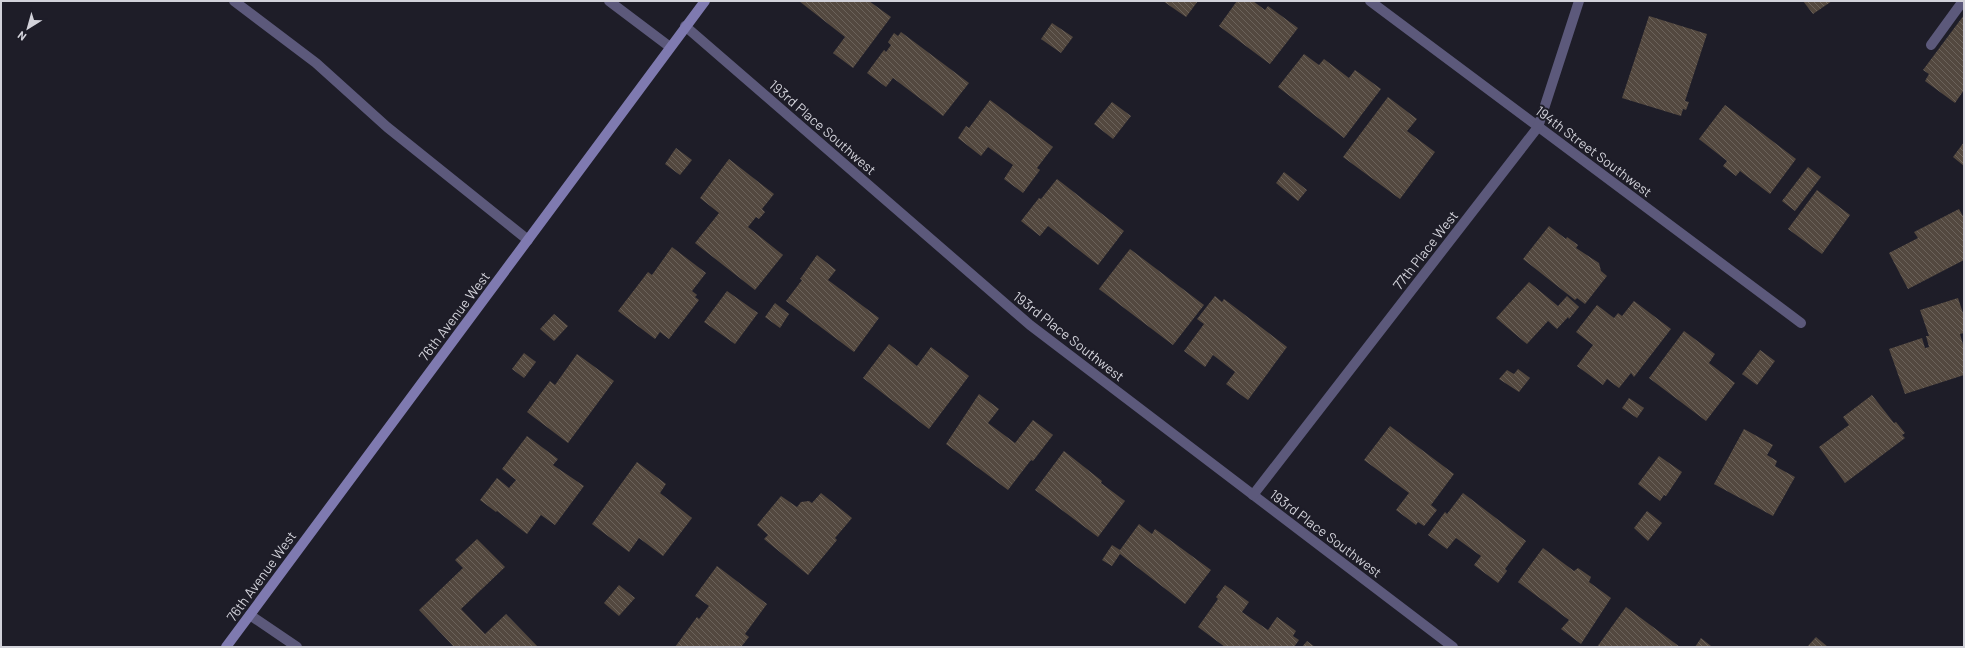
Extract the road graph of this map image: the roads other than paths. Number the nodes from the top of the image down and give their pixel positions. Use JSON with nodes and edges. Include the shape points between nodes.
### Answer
{"nodes":[{"id":1,"x":234,"y":1,"type":"edge"},
{"id":2,"x":609,"y":1,"type":"edge"},
{"id":3,"x":705,"y":1,"type":"edge"},
{"id":4,"x":1370,"y":1,"type":"edge"},
{"id":5,"x":1578,"y":1,"type":"edge"},
{"id":6,"x":1963,"y":1,"type":"edge"},
{"id":7,"x":685,"y":26,"type":"junction"},
{"id":8,"x":1932,"y":45,"type":"dead end"},
{"id":9,"x":670,"y":47,"type":"junction"},
{"id":10,"x":1538,"y":127,"type":"junction"},
{"id":11,"x":528,"y":240,"type":"junction"},
{"id":12,"x":1801,"y":323,"type":"dead end"},
{"id":13,"x":1254,"y":495,"type":"junction"},
{"id":14,"x":250,"y":615,"type":"junction"},
{"id":15,"x":226,"y":647,"type":"edge"},
{"id":16,"x":297,"y":647,"type":"edge"},
{"id":17,"x":1453,"y":647,"type":"edge"}],
"edges":[{"from":1,"to":11,"type":"street","via":[[316,63],[388,127]]},
{"from":2,"to":9,"type":"street"},
{"from":3,"to":7,"type":"street","name":"76th Avenue West"},
{"from":4,"to":10,"type":"street","name":"194th Street Southwest"},
{"from":5,"to":10,"type":"street","name":"77th Place West"},
{"from":6,"to":8,"type":"street"},
{"from":7,"to":9,"type":"street","name":"76th Avenue West"},
{"from":7,"to":13,"type":"street","name":"193rd Place Southwest","via":[[1030,326]]},
{"from":9,"to":11,"type":"street","name":"76th Avenue West"},
{"from":10,"to":12,"type":"street","name":"194th Street Southwest"},
{"from":10,"to":13,"type":"street","name":"77th Place West"},
{"from":11,"to":14,"type":"street","name":"76th Avenue West"},
{"from":13,"to":17,"type":"street","name":"193rd Place Southwest"},
{"from":14,"to":15,"type":"street","name":"76th Avenue West"},
{"from":14,"to":16,"type":"street"}]}
